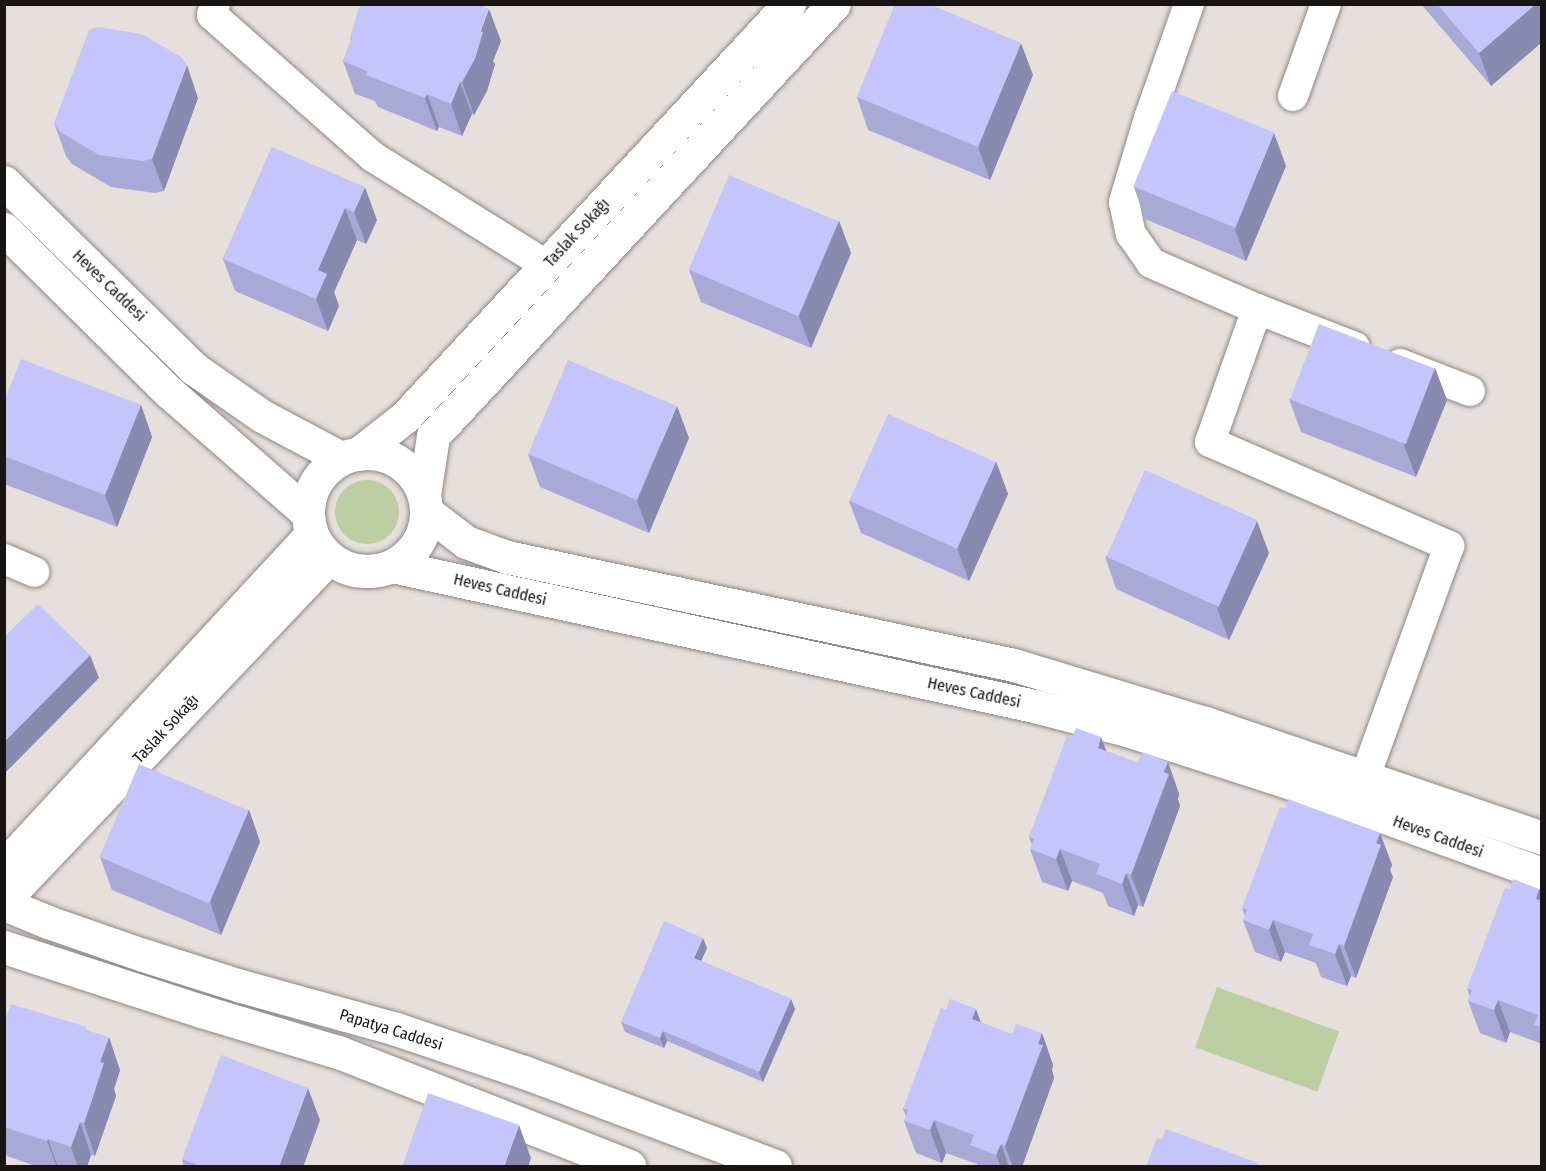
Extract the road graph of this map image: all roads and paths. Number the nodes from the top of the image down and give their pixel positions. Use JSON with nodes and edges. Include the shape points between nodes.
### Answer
{"nodes":[{"id":1,"x":215,"y":4,"type":"edge"},
{"id":2,"x":789,"y":4,"type":"edge"},
{"id":3,"x":834,"y":4,"type":"edge"},
{"id":4,"x":1189,"y":4,"type":"edge"},
{"id":5,"x":1326,"y":4,"type":"edge"},
{"id":6,"x":1293,"y":96,"type":"dead end"},
{"id":7,"x":4,"y":182,"type":"edge"},
{"id":8,"x":4,"y":229,"type":"edge"},
{"id":9,"x":546,"y":265,"type":"junction"},
{"id":10,"x":1257,"y":309,"type":"junction"},
{"id":11,"x":1470,"y":391,"type":"dead end"},
{"id":12,"x":350,"y":456,"type":"junction"},
{"id":13,"x":425,"y":503,"type":"junction"},
{"id":14,"x":315,"y":536,"type":"junction"},
{"id":15,"x":4,"y":560,"type":"edge"},
{"id":16,"x":392,"y":566,"type":"junction"},
{"id":17,"x":34,"y":572,"type":"dead end"},
{"id":18,"x":1365,"y":777,"type":"junction"},
{"id":19,"x":1542,"y":838,"type":"edge"},
{"id":20,"x":4,"y":866,"type":"edge"},
{"id":21,"x":1542,"y":874,"type":"edge"},
{"id":22,"x":4,"y":902,"type":"edge"},
{"id":23,"x":4,"y":915,"type":"edge"},
{"id":24,"x":4,"y":920,"type":"edge"},
{"id":25,"x":4,"y":947,"type":"edge"},
{"id":26,"x":594,"y":1160,"type":"edge"},
{"id":27,"x":629,"y":1167,"type":"edge"},
{"id":28,"x":775,"y":1167,"type":"edge"}],
"edges":[{"from":1,"to":9,"type":"street","via":[[212,15],[373,157]]},
{"from":2,"to":9,"type":"street","name":"Taslak Sokağı"},
{"from":3,"to":13,"type":"street","name":"Taslak Sokağı","via":[[433,436]]},
{"from":4,"to":10,"type":"street","via":[[1124,202],[1126,218],[1151,263]]},
{"from":5,"to":6,"type":"street"},
{"from":7,"to":12,"type":"street","name":"Heves Caddesi","via":[[193,368],[262,416]]},
{"from":8,"to":14,"type":"street","name":"Heves Caddesi"},
{"from":9,"to":12,"type":"street","name":"Taslak Sokağı","via":[[405,417]]},
{"from":10,"to":11,"type":"street"},
{"from":10,"to":18,"type":"street","via":[[1210,442],[1449,546]]},
{"from":12,"to":13,"type":"street","via":[[375,453],[406,467],[417,480]]},
{"from":12,"to":14,"type":"street","via":[[327,468],[309,496]]},
{"from":13,"to":16,"type":"street","via":[[424,528],[417,544]]},
{"from":13,"to":18,"type":"street","name":"Heves Caddesi","via":[[466,542],[507,557],[1014,665]]},
{"from":14,"to":16,"type":"street","via":[[343,567],[359,572]]},
{"from":14,"to":20,"type":"street","name":"Taslak Sokağı"},
{"from":14,"to":22,"type":"street","name":"Taslak Sokağı"},
{"from":15,"to":17,"type":"street"},
{"from":16,"to":21,"type":"street","name":"Heves Caddesi","via":[[1034,706],[1127,730],[1284,780]]},
{"from":18,"to":19,"type":"street","name":"Heves Caddesi"},
{"from":22,"to":28,"type":"street","name":"Papatya Caddesi","via":[[48,922],[154,958],[396,1029],[524,1072]]},
{"from":23,"to":24,"type":"street"},
{"from":25,"to":26,"type":"street","via":[[338,1052]]},
{"from":26,"to":27,"type":"street"}]}
